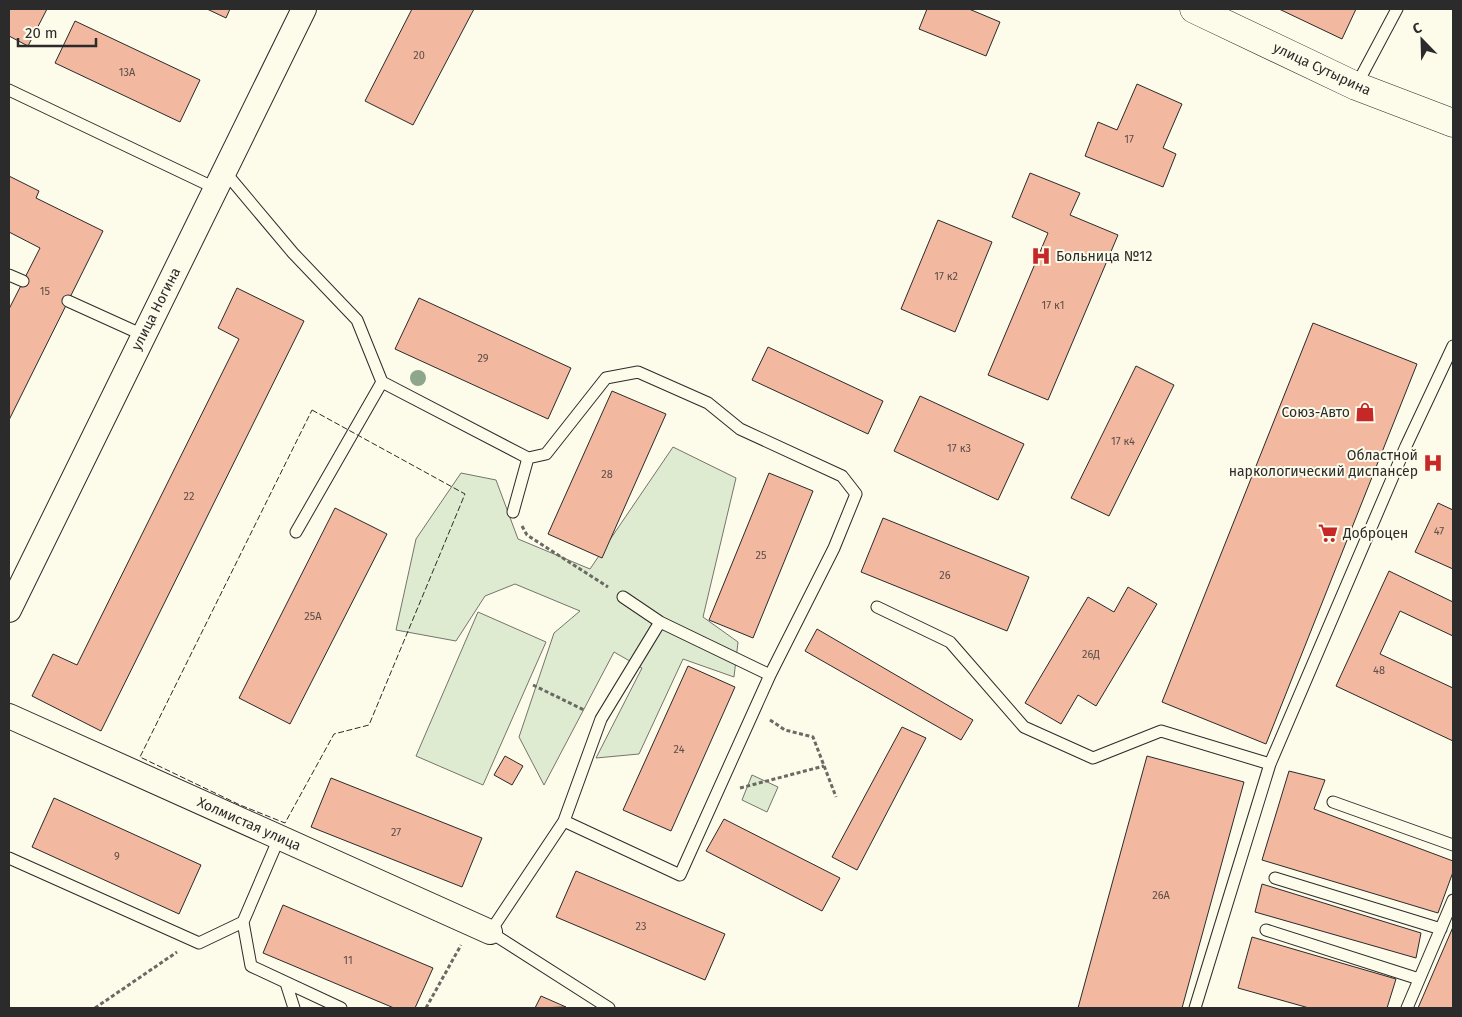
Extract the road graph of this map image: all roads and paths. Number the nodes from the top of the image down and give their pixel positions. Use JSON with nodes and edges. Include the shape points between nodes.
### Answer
{"nodes":[{"id":1,"x":304,"y":9,"type":"edge"},
{"id":2,"x":1194,"y":9,"type":"edge"},
{"id":3,"x":1397,"y":9,"type":"edge"},
{"id":4,"x":1356,"y":86,"type":"junction"},
{"id":5,"x":9,"y":90,"type":"edge"},
{"id":6,"x":1453,"y":123,"type":"edge"},
{"id":7,"x":221,"y":180,"type":"junction"},
{"id":8,"x":9,"y":275,"type":"edge"},
{"id":9,"x":23,"y":281,"type":"dead end"},
{"id":10,"x":68,"y":301,"type":"dead end"},
{"id":11,"x":143,"y":335,"type":"junction"},
{"id":12,"x":1453,"y":346,"type":"edge"},
{"id":13,"x":382,"y":382,"type":"junction"},
{"id":14,"x":528,"y":458,"type":"junction"},
{"id":15,"x":514,"y":512,"type":"joint"},
{"id":16,"x":296,"y":532,"type":"dead end"},
{"id":17,"x":623,"y":597,"type":"joint"},
{"id":18,"x":877,"y":607,"type":"dead end"},
{"id":19,"x":9,"y":610,"type":"edge"},
{"id":20,"x":660,"y":622,"type":"junction"},
{"id":21,"x":770,"y":675,"type":"junction"},
{"id":22,"x":534,"y":685,"type":"dead end"},
{"id":23,"x":755,"y":710,"type":"junction"},
{"id":24,"x":9,"y":716,"type":"edge"},
{"id":25,"x":601,"y":719,"type":"junction"},
{"id":26,"x":1270,"y":764,"type":"junction"},
{"id":27,"x":824,"y":766,"type":"junction"},
{"id":28,"x":717,"y":794,"type":"junction"},
{"id":29,"x":836,"y":797,"type":"dead end"},
{"id":30,"x":1333,"y":802,"type":"dead end"},
{"id":31,"x":564,"y":821,"type":"junction"},
{"id":32,"x":279,"y":838,"type":"junction"},
{"id":33,"x":1453,"y":845,"type":"edge"},
{"id":34,"x":9,"y":858,"type":"edge"},
{"id":35,"x":1276,"y":878,"type":"dead end"},
{"id":36,"x":1453,"y":900,"type":"edge"},
{"id":37,"x":243,"y":922,"type":"junction"},
{"id":38,"x":481,"y":929,"type":"junction"},
{"id":39,"x":1441,"y":929,"type":"junction"},
{"id":40,"x":1266,"y":930,"type":"dead end"},
{"id":41,"x":194,"y":941,"type":"junction"},
{"id":42,"x":1419,"y":978,"type":"junction"},
{"id":43,"x":286,"y":983,"type":"junction"},
{"id":44,"x":95,"y":1008,"type":"edge"},
{"id":45,"x":294,"y":1008,"type":"edge"},
{"id":46,"x":341,"y":1008,"type":"edge"},
{"id":47,"x":426,"y":1008,"type":"edge"},
{"id":48,"x":609,"y":1008,"type":"edge"},
{"id":49,"x":1195,"y":1008,"type":"edge"},
{"id":50,"x":1407,"y":1008,"type":"edge"}],
"edges":[{"from":1,"to":7,"type":"street","name":"улица Ногина"},
{"from":2,"to":4,"type":"street","name":"улица Сутырина"},
{"from":3,"to":4,"type":"lane"},
{"from":4,"to":6,"type":"street","name":"улица Сутырина"},
{"from":5,"to":7,"type":"lane"},
{"from":7,"to":11,"type":"street","name":"улица Ногина"},
{"from":7,"to":13,"type":"lane","via":[[357,320]]},
{"from":8,"to":9,"type":"lane"},
{"from":10,"to":11,"type":"lane"},
{"from":11,"to":19,"type":"street","name":"улица Ногина"},
{"from":12,"to":26,"type":"lane","via":[[1406,446]]},
{"from":13,"to":14,"type":"lane"},
{"from":13,"to":16,"type":"lane"},
{"from":14,"to":15,"type":"lane"},
{"from":14,"to":21,"type":"lane","via":[[546,454],[606,378],[638,372],[708,403],[740,430],[842,476],[856,494],[834,548]]},
{"from":15,"to":17,"type":"path","via":[[527,535]]},
{"from":17,"to":20,"type":"lane"},
{"from":18,"to":26,"type":"lane","via":[[950,642],[1024,727],[1093,758],[1161,731]]},
{"from":20,"to":21,"type":"lane"},
{"from":20,"to":25,"type":"lane"},
{"from":21,"to":23,"type":"lane"},
{"from":22,"to":25,"type":"path"},
{"from":23,"to":27,"type":"path","via":[[786,730],[813,737]]},
{"from":23,"to":28,"type":"lane"},
{"from":24,"to":32,"type":"street","name":"Холмистая улица"},
{"from":25,"to":31,"type":"lane"},
{"from":26,"to":49,"type":"lane"},
{"from":27,"to":28,"type":"path"},
{"from":27,"to":29,"type":"path"},
{"from":28,"to":31,"type":"lane","via":[[680,875]]},
{"from":30,"to":33,"type":"lane"},
{"from":31,"to":38,"type":"lane"},
{"from":32,"to":37,"type":"lane"},
{"from":32,"to":38,"type":"street","name":"Холмистая улица"},
{"from":34,"to":41,"type":"lane"},
{"from":35,"to":39,"type":"lane"},
{"from":36,"to":39,"type":"lane"},
{"from":37,"to":41,"type":"lane","via":[[199,943]]},
{"from":37,"to":43,"type":"lane","via":[[251,966]]},
{"from":38,"to":47,"type":"path"},
{"from":38,"to":48,"type":"lane"},
{"from":39,"to":42,"type":"lane"},
{"from":40,"to":42,"type":"lane"},
{"from":41,"to":44,"type":"path"},
{"from":42,"to":50,"type":"lane"},
{"from":43,"to":45,"type":"lane"},
{"from":43,"to":46,"type":"lane"}]}
